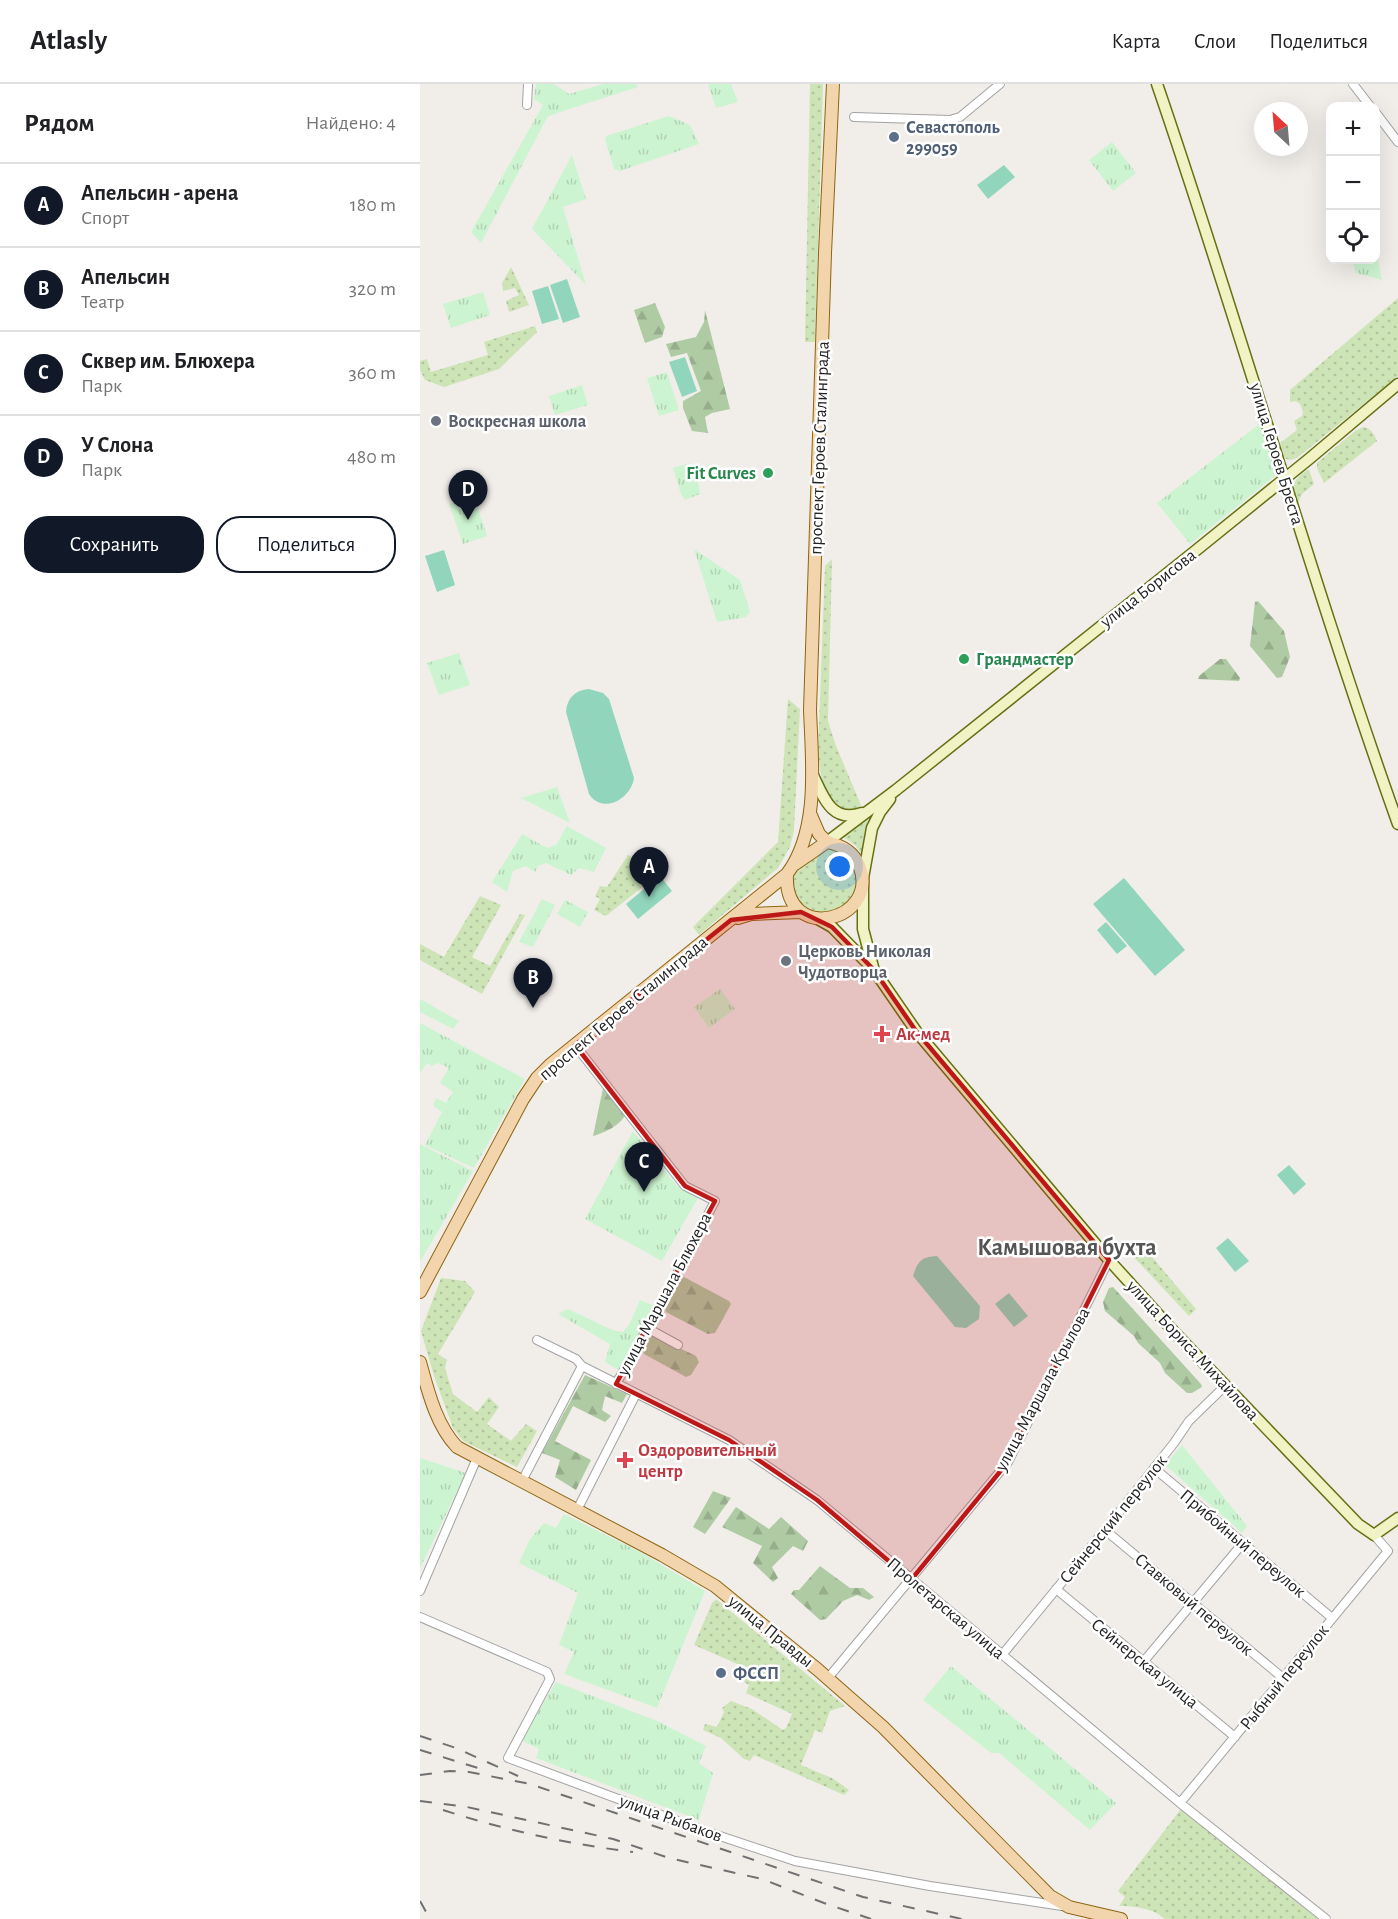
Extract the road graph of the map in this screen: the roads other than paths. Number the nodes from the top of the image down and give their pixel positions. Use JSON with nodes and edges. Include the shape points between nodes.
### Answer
{"nodes":[{"id":1,"x":528,"y":84,"type":"edge"},
{"id":2,"x":833,"y":84,"type":"edge"},
{"id":3,"x":1000,"y":84,"type":"edge"},
{"id":4,"x":1157,"y":84,"type":"edge"},
{"id":5,"x":1353,"y":84,"type":"edge"},
{"id":6,"x":1367,"y":102,"type":"edge"},
{"id":7,"x":527,"y":105,"type":"dead end"},
{"id":8,"x":854,"y":117,"type":"dead end"},
{"id":9,"x":1380,"y":118,"type":"edge"},
{"id":10,"x":1398,"y":142,"type":"edge"},
{"id":11,"x":1398,"y":384,"type":"edge"},
{"id":12,"x":1284,"y":478,"type":"junction"},
{"id":13,"x":812,"y":773,"type":"junction"},
{"id":14,"x":896,"y":790,"type":"junction"},
{"id":15,"x":868,"y":811,"type":"junction"},
{"id":16,"x":810,"y":813,"type":"junction"},
{"id":17,"x":1398,"y":824,"type":"edge"},
{"id":18,"x":827,"y":842,"type":"junction"},
{"id":19,"x":791,"y":869,"type":"junction"},
{"id":20,"x":863,"y":878,"type":"junction"},
{"id":21,"x":801,"y":912,"type":"junction"},
{"id":22,"x":731,"y":920,"type":"junction"},
{"id":23,"x":818,"y":920,"type":"junction"},
{"id":24,"x":874,"y":970,"type":"junction"},
{"id":25,"x":575,"y":1045,"type":"junction"},
{"id":26,"x":1109,"y":1260,"type":"junction"},
{"id":27,"x":420,"y":1292,"type":"edge"},
{"id":28,"x":647,"y":1328,"type":"junction"},
{"id":29,"x":537,"y":1340,"type":"dead end"},
{"id":30,"x":678,"y":1345,"type":"dead end"},
{"id":31,"x":420,"y":1362,"type":"edge"},
{"id":32,"x":582,"y":1366,"type":"junction"},
{"id":33,"x":616,"y":1384,"type":"junction"},
{"id":34,"x":1226,"y":1386,"type":"junction"},
{"id":35,"x":636,"y":1394,"type":"junction"},
{"id":36,"x":477,"y":1458,"type":"junction"},
{"id":37,"x":1154,"y":1468,"type":"junction"},
{"id":38,"x":522,"y":1481,"type":"junction"},
{"id":39,"x":577,"y":1510,"type":"junction"},
{"id":40,"x":1398,"y":1518,"type":"edge"},
{"id":41,"x":1105,"y":1530,"type":"junction"},
{"id":42,"x":1374,"y":1535,"type":"junction"},
{"id":43,"x":1243,"y":1543,"type":"junction"},
{"id":44,"x":1388,"y":1551,"type":"joint"},
{"id":45,"x":911,"y":1580,"type":"junction"},
{"id":46,"x":1056,"y":1589,"type":"junction"},
{"id":47,"x":420,"y":1591,"type":"edge"},
{"id":48,"x":1192,"y":1603,"type":"junction"},
{"id":49,"x":420,"y":1617,"type":"edge"},
{"id":50,"x":1332,"y":1618,"type":"junction"},
{"id":51,"x":1002,"y":1655,"type":"junction"},
{"id":52,"x":1144,"y":1661,"type":"junction"},
{"id":53,"x":828,"y":1678,"type":"junction"},
{"id":54,"x":1283,"y":1678,"type":"junction"},
{"id":55,"x":1235,"y":1737,"type":"junction"},
{"id":56,"x":1180,"y":1803,"type":"junction"},
{"id":57,"x":1069,"y":1907,"type":"junction"},
{"id":58,"x":1121,"y":1919,"type":"edge"},
{"id":59,"x":1326,"y":1919,"type":"edge"}],
"edges":[{"from":1,"to":7,"type":"street"},
{"from":2,"to":13,"type":"main road","name":"проспект Героев Сталинграда","via":[[811,689]]},
{"from":3,"to":8,"type":"street","via":[[960,117],[950,120]]},
{"from":4,"to":12,"type":"street","name":"улица Героев Бреста"},
{"from":5,"to":6,"type":"street"},
{"from":9,"to":10,"type":"street"},
{"from":11,"to":12,"type":"street","name":"улица Борисова"},
{"from":12,"to":14,"type":"street","name":"улица Борисова"},
{"from":12,"to":17,"type":"street","name":"улица Героев Бреста"},
{"from":13,"to":15,"type":"street","via":[[829,806],[841,816]]},
{"from":13,"to":16,"type":"main road","name":"проспект Героев Сталинграда"},
{"from":14,"to":15,"type":"street","name":"улица Борисова"},
{"from":14,"to":20,"type":"street","name":"улица Борисова","via":[[872,828]]},
{"from":15,"to":18,"type":"street","name":"улица Борисова"},
{"from":16,"to":18,"type":"main road"},
{"from":16,"to":19,"type":"main road","name":"проспект Героев Сталинграда"},
{"from":18,"to":19,"type":"main road"},
{"from":18,"to":20,"type":"main road","via":[[850,852]]},
{"from":19,"to":21,"type":"main road","via":[[787,887]]},
{"from":19,"to":22,"type":"main road","name":"проспект Героев Сталинграда"},
{"from":20,"to":23,"type":"main road","via":[[853,906],[842,914]]},
{"from":20,"to":24,"type":"street","name":"улица Бориса Михайлова","via":[[863,929]]},
{"from":21,"to":22,"type":"main road","name":"проспект Героев Сталинграда","via":[[751,914]]},
{"from":21,"to":23,"type":"main road"},
{"from":22,"to":25,"type":"main road","name":"проспект Героев Сталинграда"},
{"from":23,"to":24,"type":"street","name":"улица Бориса Михайлова","via":[[832,927]]},
{"from":24,"to":26,"type":"street","name":"улица Бориса Михайлова","via":[[916,1030]]},
{"from":25,"to":27,"type":"main road","name":"проспект Героев Сталинграда","via":[[537,1078],[523,1099]]},
{"from":25,"to":28,"type":"street","name":"улица Маршала Блюхера","via":[[685,1186],[715,1201]]},
{"from":26,"to":34,"type":"street","name":"улица Бориса Михайлова"},
{"from":26,"to":45,"type":"street","name":"улица Маршала Крылова","via":[[1008,1462]]},
{"from":28,"to":30,"type":"street"},
{"from":28,"to":33,"type":"street","name":"улица Маршала Блюхера"},
{"from":29,"to":32,"type":"street","name":"Пролетарская улица","via":[[576,1359]]},
{"from":31,"to":36,"type":"main road","name":"улица Правды","via":[[443,1431],[457,1447]]},
{"from":32,"to":33,"type":"street","name":"Пролетарская улица"},
{"from":32,"to":38,"type":"street"},
{"from":33,"to":35,"type":"street","name":"Пролетарская улица"},
{"from":34,"to":37,"type":"street","name":"Сейнерский переулок","via":[[1189,1421]]},
{"from":34,"to":42,"type":"street","name":"улица Бориса Михайлова","via":[[1358,1524]]},
{"from":35,"to":39,"type":"street","name":"улица Маршала Блюхера"},
{"from":35,"to":45,"type":"street","name":"Пролетарская улица","via":[[729,1440],[807,1493]]},
{"from":36,"to":38,"type":"main road","name":"улица Правды"},
{"from":36,"to":47,"type":"street"},
{"from":37,"to":41,"type":"street","name":"Сейнерский переулок"},
{"from":37,"to":43,"type":"street","name":"Прибойный переулок"},
{"from":38,"to":39,"type":"main road","name":"улица Правды"},
{"from":39,"to":53,"type":"main road","name":"улица Правды","via":[[715,1586]]},
{"from":40,"to":42,"type":"street"},
{"from":41,"to":46,"type":"street","name":"Сейнерский переулок"},
{"from":41,"to":48,"type":"street","name":"Ставковый переулок"},
{"from":42,"to":44,"type":"street","name":"улица Бориса Михайлова"},
{"from":43,"to":48,"type":"street"},
{"from":43,"to":50,"type":"street","name":"Прибойный переулок"},
{"from":44,"to":50,"type":"street","name":"Рыбный переулок"},
{"from":45,"to":51,"type":"street","name":"Пролетарская улица"},
{"from":45,"to":53,"type":"street","name":"улица Маршала Крылова"},
{"from":46,"to":51,"type":"street","name":"Сейнерский переулок"},
{"from":46,"to":52,"type":"street","name":"Сейнерская улица"},
{"from":48,"to":52,"type":"street"},
{"from":48,"to":54,"type":"street","name":"Ставковый переулок"},
{"from":49,"to":57,"type":"street","name":"улица Рыбаков","via":[[547,1672],[550,1679],[508,1758],[795,1861],[930,1887]]},
{"from":50,"to":54,"type":"street","name":"Рыбный переулок"},
{"from":51,"to":56,"type":"street","name":"Пролетарская улица"},
{"from":52,"to":55,"type":"street","name":"Сейнерская улица"},
{"from":53,"to":57,"type":"main road","name":"улица Правды","via":[[883,1727],[1050,1896]]},
{"from":54,"to":55,"type":"street","name":"Рыбный переулок"},
{"from":55,"to":56,"type":"street","name":"Рыбный переулок"},
{"from":56,"to":59,"type":"street","name":"Пролетарская улица"},
{"from":57,"to":58,"type":"main road","name":"улица Правды"}]}
